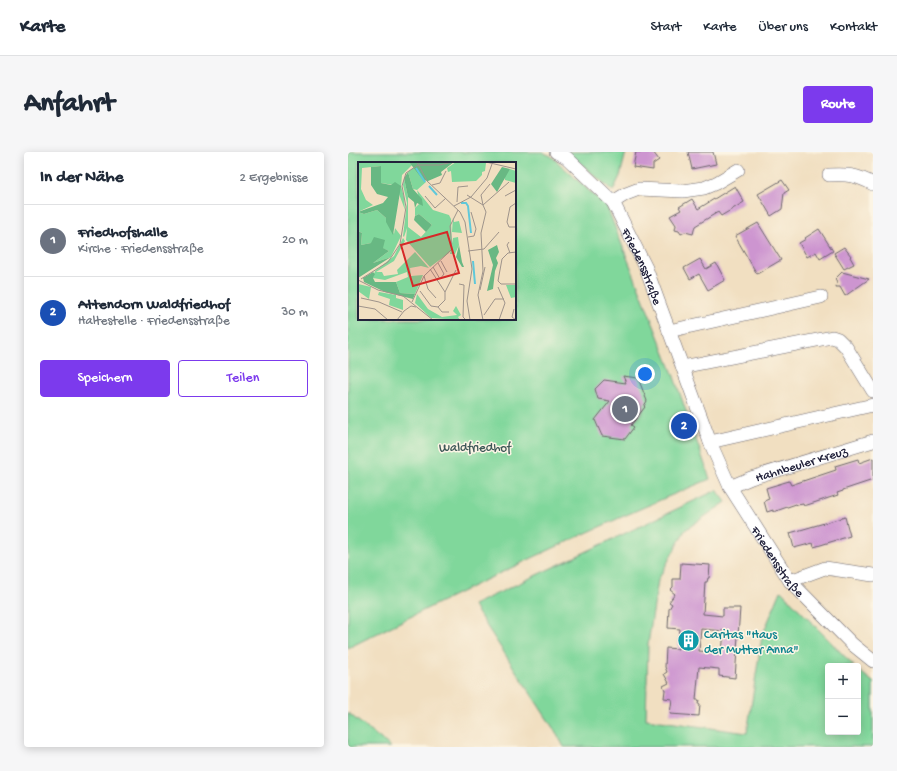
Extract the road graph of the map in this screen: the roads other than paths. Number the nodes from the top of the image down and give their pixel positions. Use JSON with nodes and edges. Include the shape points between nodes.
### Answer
{"nodes":[{"id":1,"x":556,"y":152,"type":"edge"},
{"id":2,"x":738,"y":170,"type":"dead end"},
{"id":3,"x":829,"y":175,"type":"dead end"},
{"id":4,"x":873,"y":184,"type":"edge"},
{"id":5,"x":613,"y":202,"type":"junction"},
{"id":6,"x":821,"y":297,"type":"dead end"},
{"id":7,"x":669,"y":331,"type":"junction"},
{"id":8,"x":682,"y":367,"type":"junction"},
{"id":9,"x":873,"y":391,"type":"edge"},
{"id":10,"x":873,"y":405,"type":"edge"},
{"id":11,"x":873,"y":441,"type":"edge"},
{"id":12,"x":710,"y":442,"type":"junction"},
{"id":13,"x":730,"y":487,"type":"junction"},
{"id":14,"x":873,"y":575,"type":"edge"},
{"id":15,"x":790,"y":581,"type":"junction"},
{"id":16,"x":873,"y":661,"type":"edge"}],
"edges":[{"from":1,"to":5,"type":"street","name":"Friedensstraße","via":[[566,157]]},
{"from":2,"to":5,"type":"street","via":[[704,188],[683,191],[639,189]]},
{"from":3,"to":4,"type":"street","via":[[861,177]]},
{"from":5,"to":7,"type":"street","name":"Friedensstraße","via":[[646,268]]},
{"from":6,"to":7,"type":"street"},
{"from":7,"to":8,"type":"street","name":"Friedensstraße"},
{"from":8,"to":9,"type":"street","via":[[832,337],[846,347]]},
{"from":8,"to":12,"type":"street","name":"Friedensstraße"},
{"from":10,"to":12,"type":"street"},
{"from":11,"to":13,"type":"street","name":"Hahnbeuler Kreuz"},
{"from":12,"to":13,"type":"street","name":"Friedensstraße"},
{"from":13,"to":15,"type":"street","name":"Friedensstraße"},
{"from":14,"to":15,"type":"street","via":[[825,568]]},
{"from":15,"to":16,"type":"street","name":"Friedensstraße","via":[[852,644]]}]}
